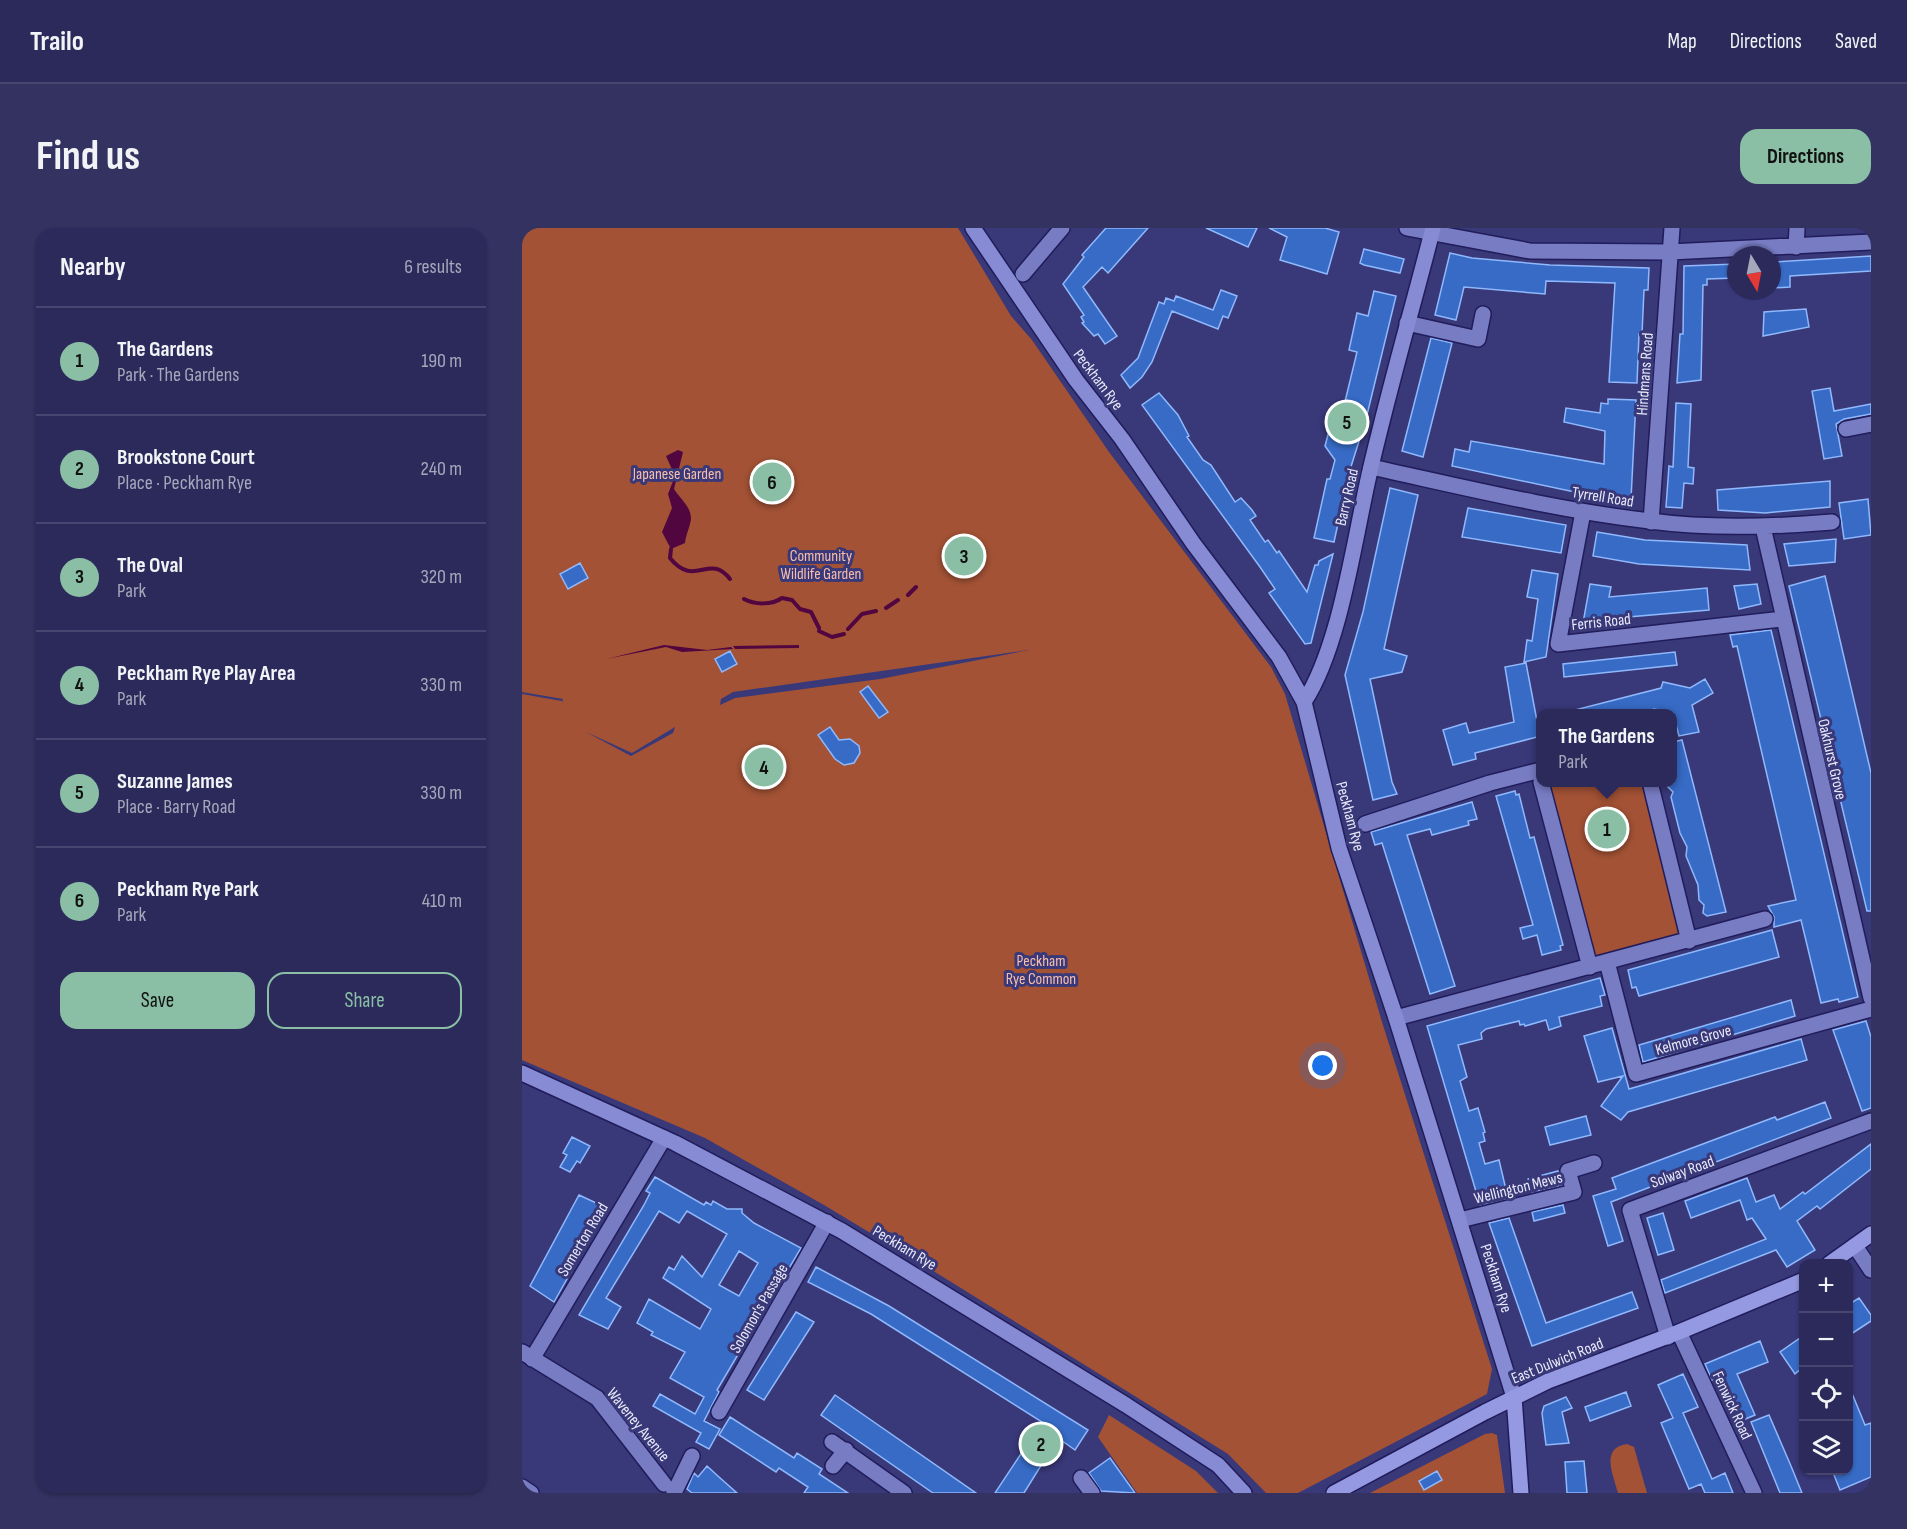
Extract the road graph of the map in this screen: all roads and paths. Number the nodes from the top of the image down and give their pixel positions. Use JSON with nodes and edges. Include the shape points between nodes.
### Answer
{"nodes":[{"id":1,"x":973,"y":228,"type":"edge"},
{"id":2,"x":1062,"y":228,"type":"edge"},
{"id":3,"x":1407,"y":228,"type":"edge"},
{"id":4,"x":1672,"y":228,"type":"edge"},
{"id":5,"x":1797,"y":228,"type":"edge"},
{"id":6,"x":1432,"y":231,"type":"edge"},
{"id":7,"x":1871,"y":242,"type":"edge"},
{"id":8,"x":1796,"y":247,"type":"junction"},
{"id":9,"x":1670,"y":252,"type":"junction"},
{"id":10,"x":1023,"y":274,"type":"dead end"},
{"id":11,"x":1483,"y":314,"type":"dead end"},
{"id":12,"x":1407,"y":322,"type":"junction"},
{"id":13,"x":1871,"y":424,"type":"edge"},
{"id":14,"x":1846,"y":429,"type":"dead end"},
{"id":15,"x":1371,"y":467,"type":"junction"},
{"id":16,"x":1584,"y":512,"type":"junction"},
{"id":17,"x":1652,"y":522,"type":"junction"},
{"id":18,"x":1832,"y":522,"type":"dead end"},
{"id":19,"x":1763,"y":527,"type":"junction"},
{"id":20,"x":1782,"y":619,"type":"junction"},
{"id":21,"x":1304,"y":702,"type":"junction"},
{"id":22,"x":1536,"y":777,"type":"edge"},
{"id":23,"x":1543,"y":787,"type":"edge"},
{"id":24,"x":1651,"y":787,"type":"edge"},
{"id":25,"x":1365,"y":824,"type":"dead end"},
{"id":26,"x":1765,"y":920,"type":"dead end"},
{"id":27,"x":1689,"y":941,"type":"junction"},
{"id":28,"x":1607,"y":962,"type":"junction"},
{"id":29,"x":1590,"y":967,"type":"junction"},
{"id":30,"x":1871,"y":998,"type":"edge"},
{"id":31,"x":1871,"y":1009,"type":"edge"},
{"id":32,"x":1396,"y":1018,"type":"junction"},
{"id":33,"x":522,"y":1073,"type":"edge"},
{"id":34,"x":1871,"y":1121,"type":"edge"},
{"id":35,"x":664,"y":1138,"type":"junction"},
{"id":36,"x":1594,"y":1163,"type":"dead end"},
{"id":37,"x":1460,"y":1221,"type":"junction"},
{"id":38,"x":827,"y":1222,"type":"junction"},
{"id":39,"x":1871,"y":1234,"type":"edge"},
{"id":40,"x":1855,"y":1246,"type":"junction"},
{"id":41,"x":1835,"y":1259,"type":"edge"},
{"id":42,"x":1871,"y":1270,"type":"edge"},
{"id":43,"x":1799,"y":1282,"type":"edge"},
{"id":44,"x":1673,"y":1334,"type":"junction"},
{"id":45,"x":527,"y":1355,"type":"edge"},
{"id":46,"x":1514,"y":1397,"type":"junction"},
{"id":47,"x":719,"y":1412,"type":"dead end"},
{"id":48,"x":832,"y":1442,"type":"dead end"},
{"id":49,"x":846,"y":1450,"type":"junction"},
{"id":50,"x":692,"y":1456,"type":"dead end"},
{"id":51,"x":833,"y":1466,"type":"dead end"},
{"id":52,"x":1081,"y":1478,"type":"dead end"},
{"id":53,"x":522,"y":1487,"type":"edge"},
{"id":54,"x":669,"y":1488,"type":"edge"},
{"id":55,"x":531,"y":1493,"type":"edge"},
{"id":56,"x":904,"y":1493,"type":"edge"},
{"id":57,"x":1092,"y":1493,"type":"edge"},
{"id":58,"x":1244,"y":1493,"type":"edge"},
{"id":59,"x":1334,"y":1493,"type":"edge"},
{"id":60,"x":1521,"y":1493,"type":"edge"},
{"id":61,"x":1754,"y":1493,"type":"edge"}],
"edges":[{"from":1,"to":21,"type":"main road","name":"Peckham Rye","via":[[1076,380],[1279,657]]},
{"from":2,"to":10,"type":"street"},
{"from":3,"to":6,"type":"street"},
{"from":4,"to":9,"type":"street","name":"Hindmans Road"},
{"from":5,"to":8,"type":"street"},
{"from":6,"to":9,"type":"street","via":[[1530,251]]},
{"from":6,"to":12,"type":"main road","name":"Barry Road"},
{"from":7,"to":8,"type":"street"},
{"from":8,"to":9,"type":"street"},
{"from":9,"to":17,"type":"street","name":"Hindmans Road"},
{"from":11,"to":12,"type":"street","via":[[1478,339]]},
{"from":12,"to":15,"type":"main road","name":"Barry Road"},
{"from":13,"to":14,"type":"street"},
{"from":15,"to":16,"type":"street","name":"Tyrrell Road"},
{"from":15,"to":21,"type":"main road","name":"Barry Road","via":[[1334,630]]},
{"from":16,"to":17,"type":"street","name":"Tyrrell Road"},
{"from":16,"to":20,"type":"street","name":"Ferris Road","via":[[1558,644]]},
{"from":17,"to":19,"type":"street","name":"Tyrrell Road"},
{"from":18,"to":19,"type":"street","name":"Tyrrell Road"},
{"from":19,"to":20,"type":"street","name":"Oakhurst Grove"},
{"from":20,"to":30,"type":"street","name":"Oakhurst Grove"},
{"from":21,"to":32,"type":"main road","name":"Peckham Rye","via":[[1339,848]]},
{"from":22,"to":25,"type":"street","via":[[1490,783]]},
{"from":23,"to":29,"type":"street"},
{"from":24,"to":27,"type":"street"},
{"from":26,"to":27,"type":"street"},
{"from":27,"to":28,"type":"street"},
{"from":28,"to":29,"type":"street"},
{"from":28,"to":31,"type":"street","name":"Kelmore Grove","via":[[1635,1074]]},
{"from":29,"to":32,"type":"street"},
{"from":32,"to":37,"type":"main road","name":"Peckham Rye"},
{"from":33,"to":35,"type":"main road","name":"Peckham Rye"},
{"from":34,"to":44,"type":"street","name":"Solway Road","via":[[1630,1210]]},
{"from":35,"to":38,"type":"main road","name":"Peckham Rye"},
{"from":35,"to":45,"type":"street","name":"Somerton Road"},
{"from":36,"to":37,"type":"street","name":"Wellington Mews","via":[[1568,1171],[1574,1192]]},
{"from":37,"to":46,"type":"main road","name":"Peckham Rye"},
{"from":38,"to":47,"type":"street","name":"Solomon's Passage"},
{"from":38,"to":58,"type":"main road","name":"Peckham Rye","via":[[1222,1468]]},
{"from":39,"to":40,"type":"main road"},
{"from":40,"to":41,"type":"main road"},
{"from":40,"to":42,"type":"street"},
{"from":43,"to":44,"type":"main road","name":"East Dulwich Road"},
{"from":44,"to":46,"type":"main road","name":"East Dulwich Road"},
{"from":44,"to":61,"type":"street","name":"Fenwick Road"},
{"from":45,"to":54,"type":"street","name":"Waveney Avenue","via":[[597,1398]]},
{"from":46,"to":59,"type":"main road","name":"East Dulwich Road"},
{"from":46,"to":60,"type":"main road","name":"Peckham Rye"},
{"from":48,"to":49,"type":"street"},
{"from":49,"to":51,"type":"street"},
{"from":49,"to":56,"type":"street"},
{"from":50,"to":54,"type":"street"},
{"from":52,"to":57,"type":"street"},
{"from":53,"to":55,"type":"street"}]}
